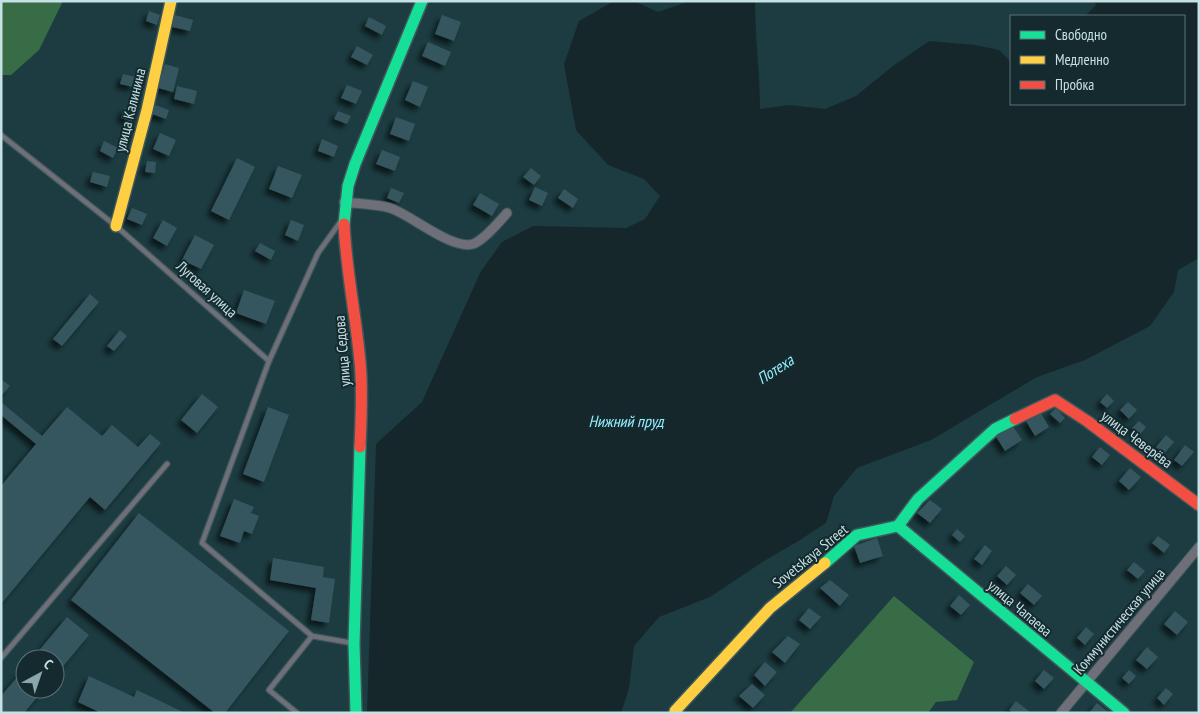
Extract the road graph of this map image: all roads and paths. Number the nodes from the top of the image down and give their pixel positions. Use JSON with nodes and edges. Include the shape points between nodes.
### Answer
{"nodes":[{"id":1,"x":171,"y":1,"type":"edge"},
{"id":2,"x":422,"y":1,"type":"edge"},
{"id":3,"x":1,"y":135,"type":"edge"},
{"id":4,"x":344,"y":202,"type":"junction"},
{"id":5,"x":507,"y":213,"type":"dead end"},
{"id":6,"x":344,"y":218,"type":"junction"},
{"id":7,"x":116,"y":226,"type":"junction"},
{"id":8,"x":269,"y":361,"type":"junction"},
{"id":9,"x":167,"y":464,"type":"dead end"},
{"id":10,"x":1199,"y":505,"type":"edge"},
{"id":11,"x":898,"y":526,"type":"junction"},
{"id":12,"x":1199,"y":547,"type":"edge"},
{"id":13,"x":312,"y":636,"type":"junction"},
{"id":14,"x":354,"y":644,"type":"junction"},
{"id":15,"x":1,"y":658,"type":"edge"},
{"id":16,"x":1085,"y":683,"type":"junction"},
{"id":17,"x":675,"y":712,"type":"edge"},
{"id":18,"x":297,"y":713,"type":"edge"},
{"id":19,"x":356,"y":713,"type":"edge"},
{"id":20,"x":1061,"y":713,"type":"edge"},
{"id":21,"x":1124,"y":713,"type":"edge"}],
"edges":[{"from":1,"to":7,"type":"street","name":"улица Калинина","via":[[147,110]]},
{"from":2,"to":4,"type":"street","name":"улица Седова","via":[[355,164]]},
{"from":3,"to":7,"type":"lane","name":"Луговая улица"},
{"from":4,"to":5,"type":"street","via":[[391,208],[452,241],[464,244],[479,241]]},
{"from":4,"to":6,"type":"street","name":"улица Седова"},
{"from":6,"to":8,"type":"lane","via":[[318,253]]},
{"from":6,"to":14,"type":"street","name":"улица Седова","via":[[362,400]]},
{"from":7,"to":8,"type":"lane","name":"Луговая улица"},
{"from":8,"to":13,"type":"lane","via":[[202,543]]},
{"from":9,"to":15,"type":"lane"},
{"from":10,"to":11,"type":"street","name":"улица Чеверёва","via":[[1055,400],[996,429],[918,499]]},
{"from":11,"to":16,"type":"street","name":"улица Чапаева"},
{"from":11,"to":17,"type":"street","name":"Sovetskaya Street","via":[[857,534],[770,608]]},
{"from":12,"to":16,"type":"street","name":"Коммунистическая улица"},
{"from":13,"to":14,"type":"lane"},
{"from":13,"to":18,"type":"lane","via":[[269,690]]},
{"from":14,"to":19,"type":"street","name":"улица Седова"},
{"from":16,"to":20,"type":"street","name":"Коммунистическая улица"},
{"from":16,"to":21,"type":"street","name":"улица Чапаева"}]}
